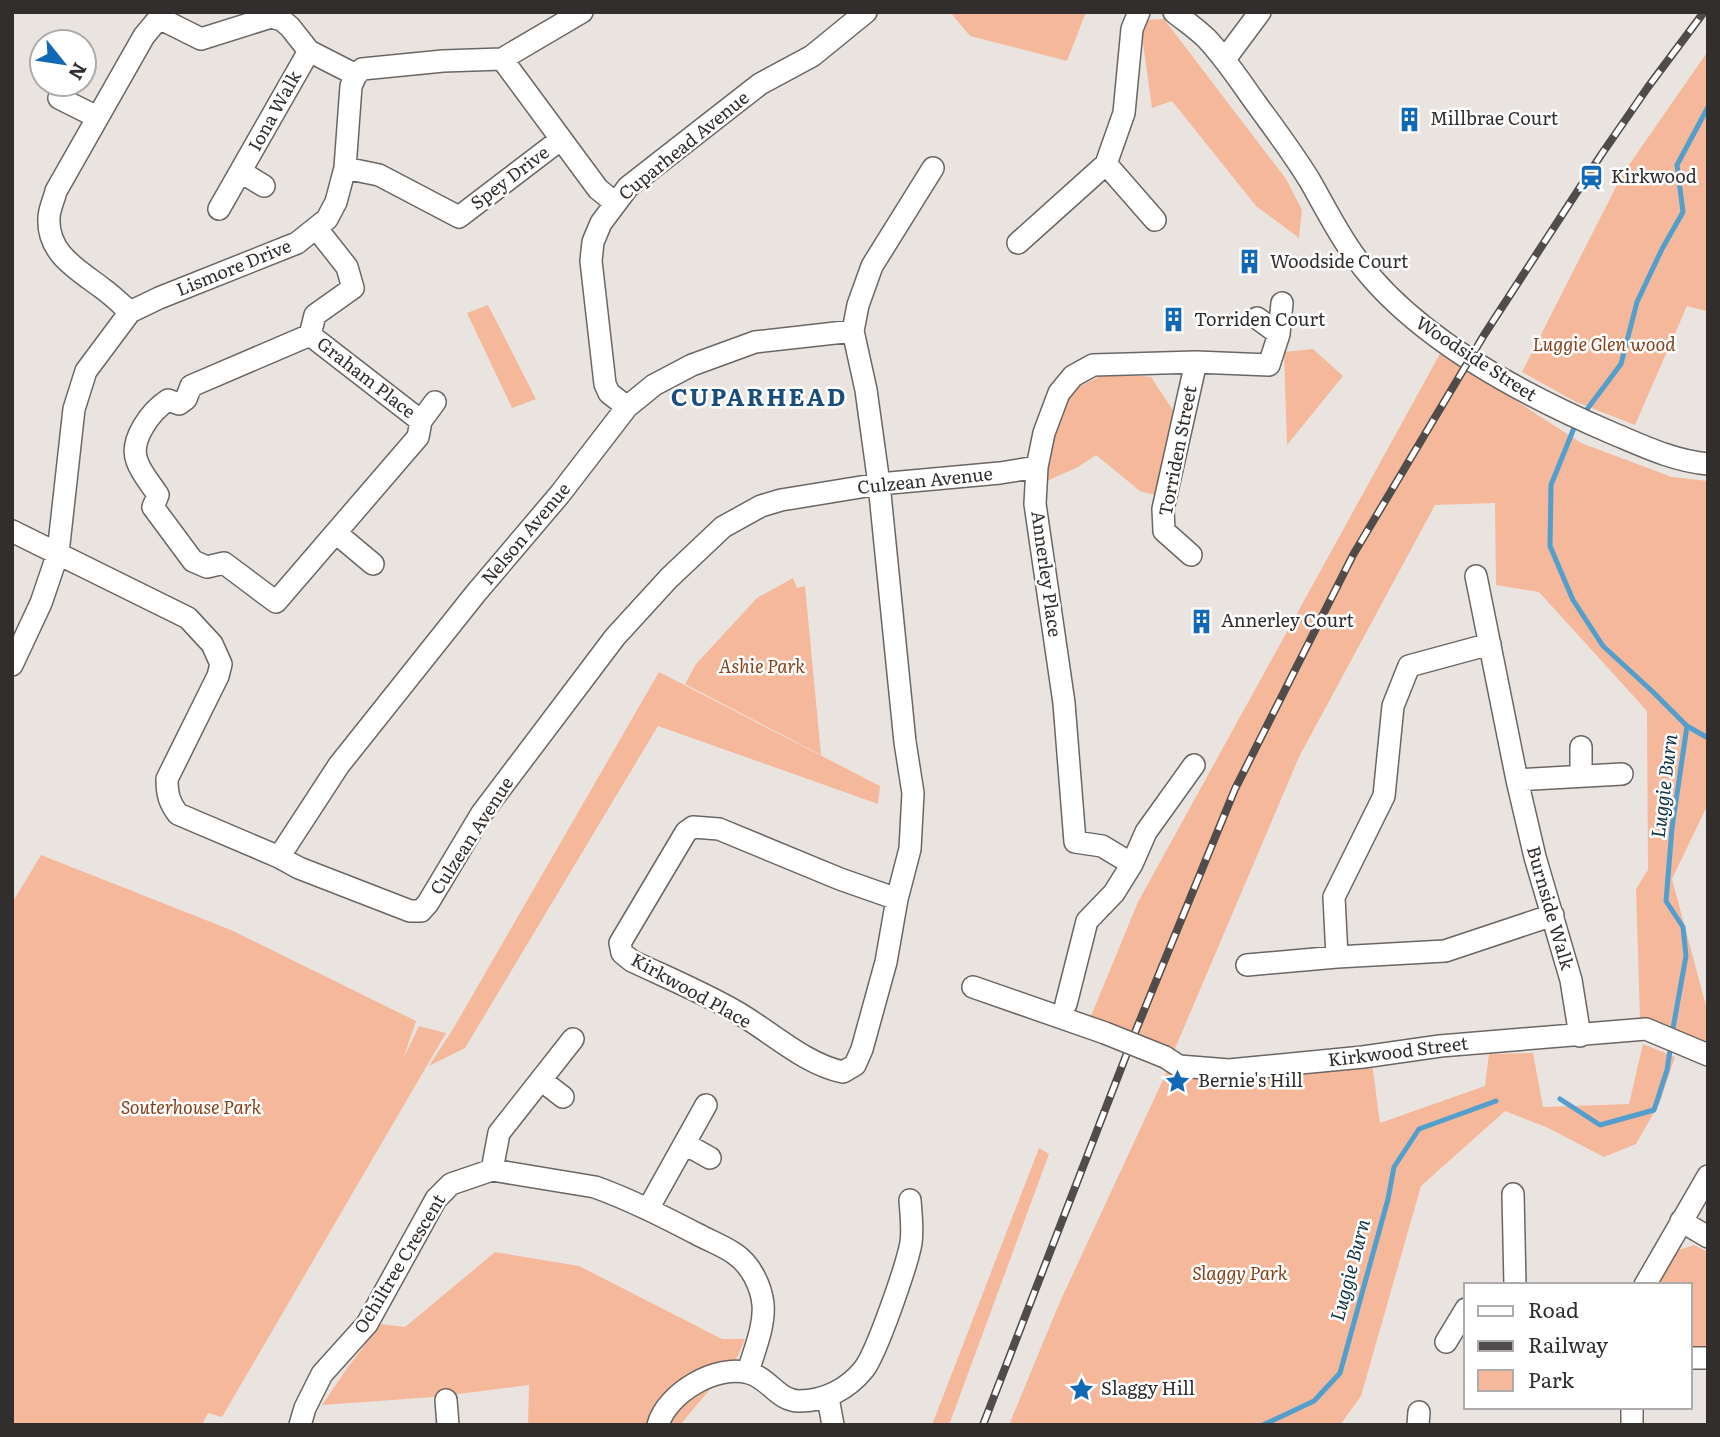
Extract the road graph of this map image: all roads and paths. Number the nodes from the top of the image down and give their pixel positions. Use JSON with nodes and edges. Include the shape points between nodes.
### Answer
{"nodes":[{"id":1,"x":582,"y":12,"type":"edge"},
{"id":2,"x":866,"y":12,"type":"edge"},
{"id":3,"x":1139,"y":12,"type":"edge"},
{"id":4,"x":1174,"y":12,"type":"edge"},
{"id":5,"x":1260,"y":12,"type":"edge"},
{"id":6,"x":157,"y":15,"type":"edge"},
{"id":7,"x":309,"y":51,"type":"junction"},
{"id":8,"x":502,"y":59,"type":"junction"},
{"id":9,"x":1225,"y":59,"type":"junction"},
{"id":10,"x":356,"y":75,"type":"junction"},
{"id":11,"x":59,"y":98,"type":"dead end"},
{"id":12,"x":97,"y":117,"type":"junction"},
{"id":13,"x":560,"y":140,"type":"junction"},
{"id":14,"x":1106,"y":164,"type":"junction"},
{"id":15,"x":345,"y":168,"type":"junction"},
{"id":16,"x":933,"y":168,"type":"dead end"},
{"id":17,"x":241,"y":172,"type":"junction"},
{"id":18,"x":264,"y":186,"type":"dead end"},
{"id":19,"x":614,"y":202,"type":"junction"},
{"id":20,"x":219,"y":209,"type":"dead end"},
{"id":21,"x":1155,"y":220,"type":"dead end"},
{"id":22,"x":317,"y":229,"type":"junction"},
{"id":23,"x":1018,"y":243,"type":"dead end"},
{"id":24,"x":1282,"y":303,"type":"dead end"},
{"id":25,"x":130,"y":313,"type":"junction"},
{"id":26,"x":1257,"y":318,"type":"dead end"},
{"id":27,"x":853,"y":331,"type":"junction"},
{"id":28,"x":1279,"y":334,"type":"junction"},
{"id":29,"x":310,"y":335,"type":"junction"},
{"id":30,"x":1196,"y":362,"type":"junction"},
{"id":31,"x":435,"y":402,"type":"dead end"},
{"id":32,"x":627,"y":407,"type":"junction"},
{"id":33,"x":421,"y":421,"type":"junction"},
{"id":34,"x":1708,"y":464,"type":"edge"},
{"id":35,"x":1037,"y":467,"type":"junction"},
{"id":36,"x":879,"y":484,"type":"junction"},
{"id":37,"x":12,"y":531,"type":"edge"},
{"id":38,"x":336,"y":533,"type":"junction"},
{"id":39,"x":58,"y":553,"type":"junction"},
{"id":40,"x":1191,"y":555,"type":"dead end"},
{"id":41,"x":373,"y":564,"type":"dead end"},
{"id":42,"x":1476,"y":576,"type":"dead end"},
{"id":43,"x":1490,"y":644,"type":"junction"},
{"id":44,"x":12,"y":665,"type":"edge"},
{"id":45,"x":1581,"y":747,"type":"dead end"},
{"id":46,"x":1194,"y":765,"type":"dead end"},
{"id":47,"x":1622,"y":774,"type":"dead end"},
{"id":48,"x":1581,"y":776,"type":"junction"},
{"id":49,"x":1517,"y":780,"type":"junction"},
{"id":50,"x":279,"y":857,"type":"junction"},
{"id":51,"x":1132,"y":864,"type":"junction"},
{"id":52,"x":897,"y":899,"type":"junction"},
{"id":53,"x":1553,"y":915,"type":"junction"},
{"id":54,"x":1337,"y":957,"type":"junction"},
{"id":55,"x":1247,"y":965,"type":"dead end"},
{"id":56,"x":973,"y":987,"type":"dead end"},
{"id":57,"x":1066,"y":1004,"type":"dead end"},
{"id":58,"x":1580,"y":1036,"type":"junction"},
{"id":59,"x":573,"y":1039,"type":"dead end"},
{"id":60,"x":1708,"y":1055,"type":"edge"},
{"id":61,"x":541,"y":1080,"type":"junction"},
{"id":62,"x":563,"y":1097,"type":"dead end"},
{"id":63,"x":706,"y":1105,"type":"dead end"},
{"id":64,"x":685,"y":1144,"type":"junction"},
{"id":65,"x":710,"y":1158,"type":"dead end"},
{"id":66,"x":492,"y":1170,"type":"junction"},
{"id":67,"x":1708,"y":1176,"type":"edge"},
{"id":68,"x":1513,"y":1194,"type":"dead end"},
{"id":69,"x":910,"y":1200,"type":"dead end"},
{"id":70,"x":648,"y":1209,"type":"junction"},
{"id":71,"x":1681,"y":1221,"type":"junction"},
{"id":72,"x":1708,"y":1237,"type":"edge"},
{"id":73,"x":1515,"y":1283,"type":"edge"},
{"id":74,"x":1646,"y":1283,"type":"edge"},
{"id":75,"x":1464,"y":1312,"type":"edge"},
{"id":76,"x":1447,"y":1342,"type":"dead end"},
{"id":77,"x":748,"y":1372,"type":"junction"},
{"id":78,"x":828,"y":1398,"type":"junction"},
{"id":79,"x":446,"y":1401,"type":"dead end"},
{"id":80,"x":300,"y":1425,"type":"edge"},
{"id":81,"x":448,"y":1425,"type":"edge"},
{"id":82,"x":658,"y":1425,"type":"edge"},
{"id":83,"x":833,"y":1425,"type":"edge"}],
"edges":[{"from":1,"to":8,"type":"street"},
{"from":2,"to":19,"type":"street","name":"Cuparhead Avenue","via":[[812,56],[760,84]]},
{"from":3,"to":14,"type":"street","via":[[1132,29],[1124,113]]},
{"from":4,"to":9,"type":"street","name":"Woodside Street"},
{"from":5,"to":9,"type":"street"},
{"from":6,"to":7,"type":"street","via":[[201,39],[271,17],[290,27]]},
{"from":6,"to":12,"type":"street"},
{"from":7,"to":10,"type":"street"},
{"from":7,"to":17,"type":"street","name":"Iona Walk"},
{"from":8,"to":10,"type":"street","via":[[362,69]]},
{"from":8,"to":13,"type":"street"},
{"from":9,"to":34,"type":"street","name":"Woodside Street","via":[[1309,180],[1357,260],[1411,316],[1538,400],[1619,436]]},
{"from":10,"to":15,"type":"street","name":"Lismore Drive","via":[[351,86]]},
{"from":11,"to":12,"type":"street"},
{"from":12,"to":25,"type":"street","via":[[56,191],[49,217],[51,235],[57,251],[74,269]]},
{"from":13,"to":15,"type":"street","name":"Spey Drive","via":[[459,217],[379,175]]},
{"from":13,"to":19,"type":"street","via":[[598,189]]},
{"from":14,"to":21,"type":"street"},
{"from":14,"to":23,"type":"street"},
{"from":15,"to":22,"type":"street","name":"Lismore Drive","via":[[336,202]]},
{"from":16,"to":27,"type":"street","name":"Kirkwood Place","via":[[872,266]]},
{"from":17,"to":18,"type":"street","name":"Iona Walk"},
{"from":17,"to":20,"type":"street","name":"Iona Walk"},
{"from":19,"to":32,"type":"street","name":"Cuparhead Avenue","via":[[593,242],[591,261],[604,384]]},
{"from":22,"to":25,"type":"street","name":"Lismore Drive","via":[[297,243]]},
{"from":22,"to":29,"type":"street","name":"Graham Place","via":[[347,267],[353,288],[316,315]]},
{"from":24,"to":28,"type":"street"},
{"from":25,"to":39,"type":"street","name":"Lismore Drive","via":[[86,371],[74,409]]},
{"from":26,"to":28,"type":"street"},
{"from":27,"to":32,"type":"street","name":"Nelson Avenue","via":[[755,342],[692,365],[654,385]]},
{"from":27,"to":36,"type":"street","name":"Kirkwood Place"},
{"from":28,"to":30,"type":"street","name":"Torriden Street","via":[[1269,365]]},
{"from":29,"to":33,"type":"street","name":"Graham Place"},
{"from":29,"to":38,"type":"street","name":"Graham Place","via":[[191,386],[186,400],[179,404],[168,400],[159,406],[137,437],[136,460],[158,495],[153,507],[193,561],[207,567],[224,563],[276,603]]},
{"from":30,"to":35,"type":"street","name":"Annerley Place","via":[[1093,365],[1073,376],[1059,393]]},
{"from":30,"to":40,"type":"street","name":"Torriden Street","via":[[1163,509],[1164,531]]},
{"from":31,"to":33,"type":"street","name":"Graham Place"},
{"from":32,"to":50,"type":"street","name":"Nelson Avenue","via":[[339,765]]},
{"from":33,"to":38,"type":"street","name":"Graham Place","via":[[418,437]]},
{"from":35,"to":36,"type":"street","name":"Culzean Avenue"},
{"from":35,"to":51,"type":"street","name":"Annerley Place","via":[[1035,504],[1064,703],[1074,842],[1102,846]]},
{"from":36,"to":50,"type":"street","name":"Culzean Avenue","via":[[761,506],[714,535],[615,637],[482,813],[421,911],[410,911]]},
{"from":36,"to":52,"type":"street","name":"Kirkwood Place","via":[[913,793],[910,849]]},
{"from":37,"to":39,"type":"street","name":"Culzean Avenue"},
{"from":38,"to":41,"type":"street"},
{"from":39,"to":44,"type":"street","name":"Lismore Drive"},
{"from":39,"to":50,"type":"street","name":"Culzean Avenue","via":[[181,614],[212,644],[221,664],[218,676],[172,767],[167,794],[178,814]]},
{"from":42,"to":43,"type":"street","name":"Burnside Walk"},
{"from":43,"to":49,"type":"street","name":"Burnside Walk"},
{"from":43,"to":54,"type":"street","via":[[1409,666],[1393,706],[1384,796],[1334,897]]},
{"from":45,"to":48,"type":"street"},
{"from":46,"to":51,"type":"street","via":[[1146,832]]},
{"from":47,"to":48,"type":"street"},
{"from":48,"to":49,"type":"street"},
{"from":49,"to":53,"type":"street","name":"Burnside Walk"},
{"from":51,"to":57,"type":"street","via":[[1114,893],[1087,921]]},
{"from":52,"to":52,"type":"street","name":"Kirkwood Place","via":[[886,962],[862,1049],[855,1065],[843,1072],[771,1036],[736,1011],[632,961],[622,953],[620,943],[693,827],[719,830]]},
{"from":53,"to":54,"type":"street","via":[[1446,951]]},
{"from":53,"to":58,"type":"street","name":"Burnside Walk"},
{"from":54,"to":55,"type":"street"},
{"from":56,"to":58,"type":"street","name":"Kirkwood Street","bridge":true,"via":[[1105,1033],[1179,1066],[1229,1070],[1440,1046]]},
{"from":58,"to":60,"type":"street","name":"Kirkwood Street","via":[[1646,1029]]},
{"from":59,"to":61,"type":"street"},
{"from":61,"to":62,"type":"street"},
{"from":61,"to":66,"type":"street","via":[[499,1133]]},
{"from":63,"to":64,"type":"street"},
{"from":64,"to":65,"type":"street"},
{"from":64,"to":70,"type":"street"},
{"from":66,"to":70,"type":"street","name":"Ochiltree Crescent","via":[[595,1188]]},
{"from":66,"to":80,"type":"street","name":"Ochiltree Crescent","via":[[451,1184],[436,1199],[367,1324],[321,1374]]},
{"from":67,"to":71,"type":"street"},
{"from":68,"to":73,"type":"street"},
{"from":69,"to":78,"type":"street","via":[[911,1244],[872,1355],[856,1377]]},
{"from":70,"to":77,"type":"street","name":"Ochiltree Crescent","via":[[736,1254],[749,1267],[761,1293],[763,1320]]},
{"from":71,"to":72,"type":"street"},
{"from":71,"to":74,"type":"street"},
{"from":75,"to":76,"type":"street"},
{"from":77,"to":78,"type":"street","via":[[785,1398]]},
{"from":77,"to":82,"type":"street","via":[[722,1373],[696,1382],[680,1394]]},
{"from":78,"to":83,"type":"street"},
{"from":79,"to":81,"type":"street"}]}
